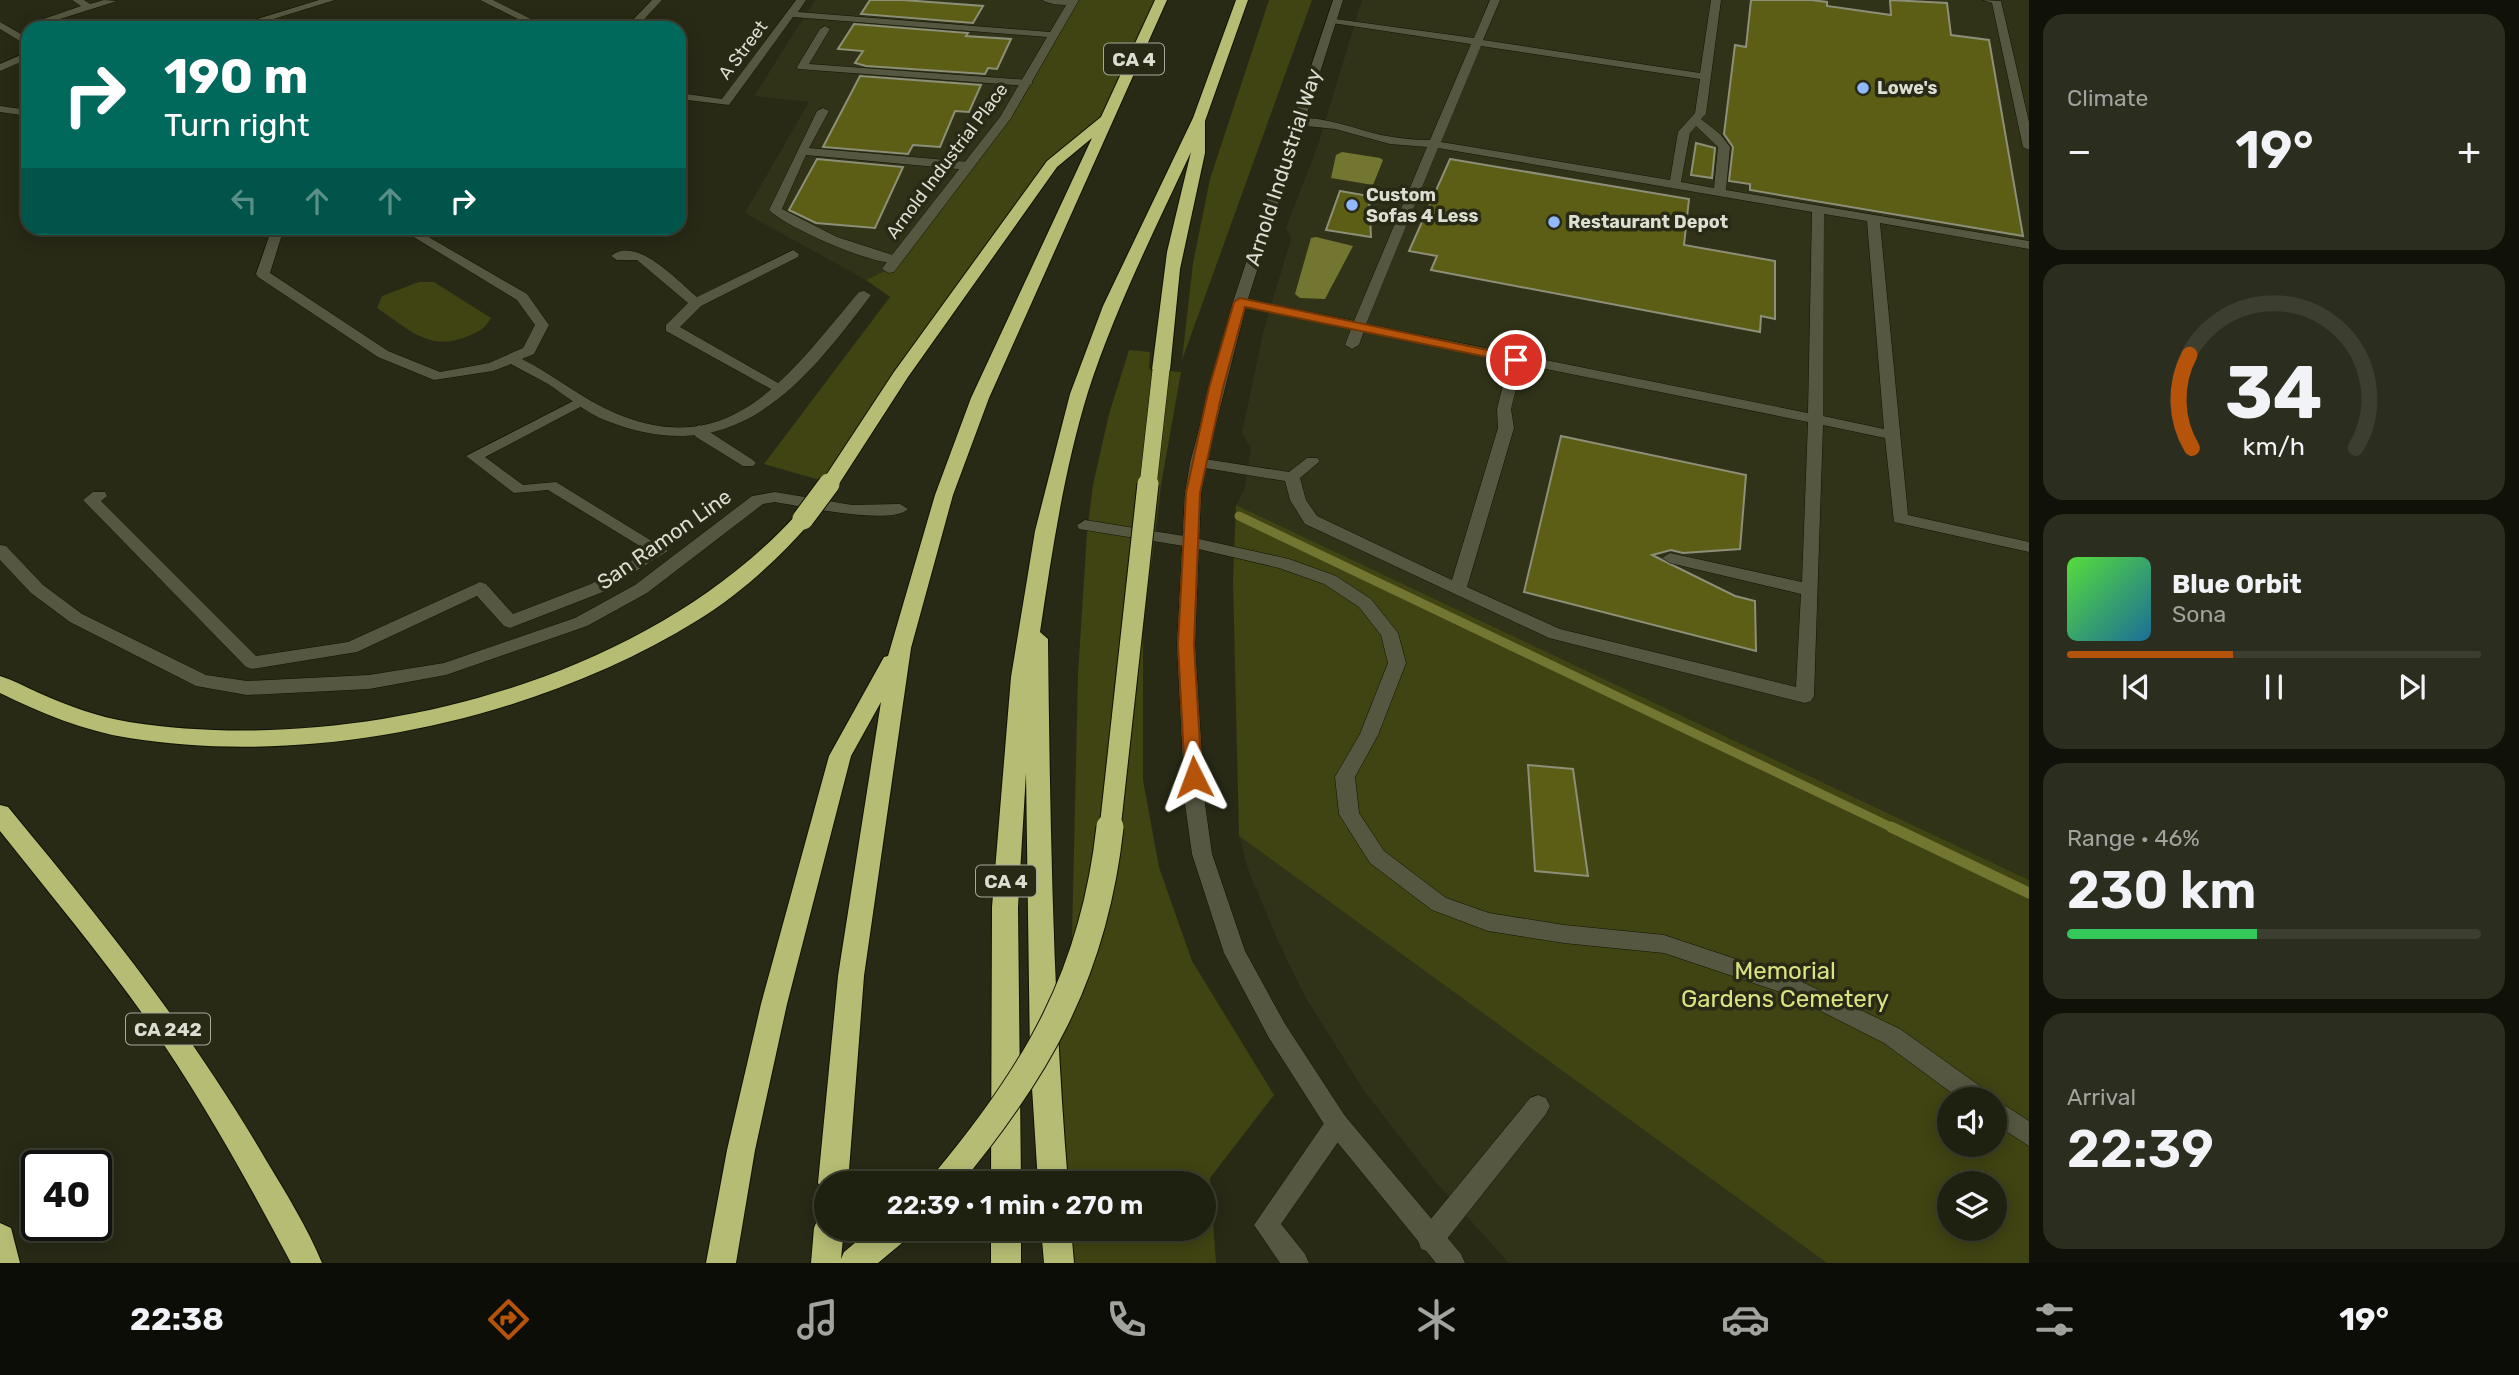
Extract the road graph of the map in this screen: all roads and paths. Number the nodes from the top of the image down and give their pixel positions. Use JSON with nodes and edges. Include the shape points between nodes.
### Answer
{"nodes":[{"id":1,"x":77,"y":0,"type":"edge"},
{"id":2,"x":330,"y":0,"type":"edge"},
{"id":3,"x":485,"y":0,"type":"edge"},
{"id":4,"x":657,"y":0,"type":"edge"},
{"id":5,"x":801,"y":0,"type":"edge"},
{"id":6,"x":1047,"y":0,"type":"edge"},
{"id":7,"x":1161,"y":0,"type":"edge"},
{"id":8,"x":1242,"y":0,"type":"edge"},
{"id":9,"x":1338,"y":0,"type":"edge"},
{"id":10,"x":1495,"y":0,"type":"edge"},
{"id":11,"x":1716,"y":0,"type":"edge"},
{"id":12,"x":1989,"y":0,"type":"edge"},
{"id":13,"x":112,"y":1,"type":"edge"},
{"id":14,"x":1073,"y":1,"type":"edge"},
{"id":15,"x":89,"y":7,"type":"junction"},
{"id":16,"x":791,"y":14,"type":"junction"},
{"id":17,"x":1332,"y":20,"type":"junction"},
{"id":18,"x":44,"y":21,"type":"edge"},
{"id":19,"x":265,"y":21,"type":"edge"},
{"id":20,"x":529,"y":21,"type":"edge"},
{"id":21,"x":637,"y":21,"type":"edge"},
{"id":22,"x":0,"y":25,"type":"edge"},
{"id":23,"x":825,"y":29,"type":"dead end"},
{"id":24,"x":1055,"y":35,"type":"junction"},
{"id":25,"x":21,"y":38,"type":"edge"},
{"id":26,"x":0,"y":39,"type":"edge"},
{"id":27,"x":1476,"y":42,"type":"junction"},
{"id":28,"x":21,"y":51,"type":"edge"},
{"id":29,"x":21,"y":58,"type":"edge"},
{"id":30,"x":0,"y":68,"type":"edge"},
{"id":31,"x":1706,"y":76,"type":"junction"},
{"id":32,"x":1028,"y":83,"type":"junction"},
{"id":33,"x":686,"y":97,"type":"edge"},
{"id":34,"x":0,"y":109,"type":"edge"},
{"id":35,"x":823,"y":111,"type":"dead end"},
{"id":36,"x":21,"y":112,"type":"edge"},
{"id":37,"x":1107,"y":118,"type":"junction"},
{"id":38,"x":1200,"y":118,"type":"junction"},
{"id":39,"x":1695,"y":120,"type":"junction"},
{"id":40,"x":1297,"y":122,"type":"junction"},
{"id":41,"x":1434,"y":144,"type":"junction"},
{"id":42,"x":2029,"y":148,"type":"edge"},
{"id":43,"x":802,"y":151,"type":"junction"},
{"id":44,"x":969,"y":166,"type":"junction"},
{"id":45,"x":1675,"y":184,"type":"junction"},
{"id":46,"x":1720,"y":192,"type":"junction"},
{"id":47,"x":1818,"y":209,"type":"junction"},
{"id":48,"x":1873,"y":219,"type":"junction"},
{"id":49,"x":276,"y":235,"type":"edge"},
{"id":50,"x":417,"y":235,"type":"edge"},
{"id":51,"x":2029,"y":245,"type":"edge"},
{"id":52,"x":793,"y":254,"type":"dead end"},
{"id":53,"x":617,"y":256,"type":"dead end"},
{"id":54,"x":864,"y":295,"type":"dead end"},
{"id":55,"x":1240,"y":302,"type":"junction"},
{"id":56,"x":696,"y":303,"type":"junction"},
{"id":57,"x":1357,"y":327,"type":"junction"},
{"id":58,"x":1352,"y":345,"type":"dead end"},
{"id":59,"x":511,"y":359,"type":"junction"},
{"id":60,"x":1516,"y":360,"type":"junction"},
{"id":61,"x":780,"y":390,"type":"junction"},
{"id":62,"x":581,"y":401,"type":"junction"},
{"id":63,"x":1814,"y":419,"type":"junction"},
{"id":64,"x":699,"y":430,"type":"junction"},
{"id":65,"x":1893,"y":435,"type":"junction"},
{"id":66,"x":1312,"y":461,"type":"dead end"},
{"id":67,"x":748,"y":463,"type":"dead end"},
{"id":68,"x":1198,"y":463,"type":"junction"},
{"id":69,"x":1292,"y":477,"type":"junction"},
{"id":70,"x":99,"y":496,"type":"dead end"},
{"id":71,"x":900,"y":509,"type":"dead end"},
{"id":72,"x":1085,"y":525,"type":"dead end"},
{"id":73,"x":1190,"y":541,"type":"junction"},
{"id":74,"x":2029,"y":547,"type":"edge"},
{"id":75,"x":0,"y":550,"type":"edge"},
{"id":76,"x":1670,"y":558,"type":"dead end"},
{"id":77,"x":1036,"y":581,"type":"junction"},
{"id":78,"x":1458,"y":590,"type":"junction"},
{"id":79,"x":1811,"y":590,"type":"junction"},
{"id":80,"x":900,"y":648,"type":"junction"},
{"id":81,"x":0,"y":684,"type":"edge"},
{"id":82,"x":0,"y":814,"type":"edge"},
{"id":83,"x":1962,"y":1087,"type":"edge"},
{"id":84,"x":1538,"y":1106,"type":"dead end"},
{"id":85,"x":2007,"y":1119,"type":"edge"},
{"id":86,"x":1336,"y":1124,"type":"junction"},
{"id":87,"x":2029,"y":1135,"type":"edge"},
{"id":88,"x":834,"y":1171,"type":"edge"},
{"id":89,"x":955,"y":1171,"type":"edge"},
{"id":90,"x":1006,"y":1171,"type":"edge"},
{"id":91,"x":1051,"y":1171,"type":"edge"},
{"id":92,"x":0,"y":1238,"type":"edge"},
{"id":93,"x":1430,"y":1240,"type":"junction"},
{"id":94,"x":828,"y":1241,"type":"edge"},
{"id":95,"x":881,"y":1241,"type":"edge"},
{"id":96,"x":1006,"y":1241,"type":"edge"},
{"id":97,"x":1057,"y":1241,"type":"edge"},
{"id":98,"x":5,"y":1263,"type":"edge"},
{"id":99,"x":307,"y":1263,"type":"edge"},
{"id":100,"x":721,"y":1263,"type":"edge"},
{"id":101,"x":826,"y":1263,"type":"edge"},
{"id":102,"x":855,"y":1263,"type":"edge"},
{"id":103,"x":1006,"y":1263,"type":"edge"},
{"id":104,"x":1059,"y":1263,"type":"edge"},
{"id":105,"x":1296,"y":1263,"type":"edge"},
{"id":106,"x":1452,"y":1263,"type":"edge"}],
"edges":[{"from":1,"to":15,"type":"street"},
{"from":2,"to":19,"type":"street"},
{"from":3,"to":20,"type":"street"},
{"from":4,"to":21,"type":"street"},
{"from":5,"to":16,"type":"street","name":"A Street"},
{"from":6,"to":14,"type":"street"},
{"from":7,"to":37,"type":"highway","number":"CA 4"},
{"from":8,"to":38,"type":"highway","number":"CA 4"},
{"from":9,"to":17,"type":"street","name":"Arnold Industrial Way"},
{"from":10,"to":27,"type":"street"},
{"from":11,"to":31,"type":"street"},
{"from":12,"to":42,"type":"street","via":[[1996,1]]},
{"from":13,"to":15,"type":"street"},
{"from":14,"to":24,"type":"street","name":"Arnold Industrial Place"},
{"from":15,"to":18,"type":"street"},
{"from":16,"to":24,"type":"street","name":"A Street"},
{"from":16,"to":33,"type":"street","name":"A Street","via":[[725,103]]},
{"from":17,"to":27,"type":"street"},
{"from":17,"to":40,"type":"street","name":"Arnold Industrial Way"},
{"from":22,"to":25,"type":"street"},
{"from":23,"to":32,"type":"street","via":[[802,67]]},
{"from":24,"to":32,"type":"street","name":"Arnold Industrial Place"},
{"from":26,"to":28,"type":"street"},
{"from":27,"to":31,"type":"street"},
{"from":27,"to":41,"type":"street"},
{"from":29,"to":30,"type":"street"},
{"from":31,"to":39,"type":"street"},
{"from":32,"to":44,"type":"street","name":"Arnold Industrial Place"},
{"from":34,"to":36,"type":"street"},
{"from":35,"to":43,"type":"street"},
{"from":37,"to":80,"type":"highway","number":"CA 4","via":[[981,398],[944,495]]},
{"from":37,"to":81,"type":"highway","bridge":true,"via":[[1052,164],[803,519],[755,568],[649,639],[590,667],[454,711],[315,735],[251,739],[159,734],[81,719]]},
{"from":38,"to":77,"type":"highway","number":"CA 4","via":[[1111,306],[1079,394]]},
{"from":38,"to":89,"type":"highway","bridge":true,"via":[[1200,153],[1173,262],[1102,894],[1090,941],[1055,1027],[1020,1089]]},
{"from":39,"to":45,"type":"street","via":[[1684,132]]},
{"from":39,"to":46,"type":"street","via":[[1724,147]]},
{"from":40,"to":41,"type":"street","via":[[1385,140]]},
{"from":40,"to":55,"type":"street","name":"Arnold Industrial Way"},
{"from":41,"to":45,"type":"street"},
{"from":41,"to":57,"type":"street"},
{"from":43,"to":44,"type":"street"},
{"from":43,"to":44,"type":"street","name":"Arnold Industrial Place","via":[[775,210],[806,229],[891,265]]},
{"from":45,"to":46,"type":"street"},
{"from":46,"to":47,"type":"street"},
{"from":47,"to":48,"type":"street"},
{"from":47,"to":63,"type":"street"},
{"from":48,"to":51,"type":"street"},
{"from":48,"to":65,"type":"street"},
{"from":49,"to":59,"type":"street","via":[[263,274],[383,354],[439,377]]},
{"from":50,"to":59,"type":"street","via":[[522,297],[542,325],[528,351]]},
{"from":52,"to":56,"type":"street"},
{"from":53,"to":56,"type":"street","via":[[640,256]]},
{"from":54,"to":61,"type":"street"},
{"from":55,"to":57,"type":"street"},
{"from":55,"to":68,"type":"street","name":"Arnold Industrial Way"},
{"from":56,"to":61,"type":"street","via":[[671,328]]},
{"from":57,"to":58,"type":"street"},
{"from":57,"to":60,"type":"street"},
{"from":59,"to":62,"type":"street"},
{"from":60,"to":63,"type":"street"},
{"from":60,"to":78,"type":"street","via":[[1504,409],[1506,428]]},
{"from":61,"to":64,"type":"street","via":[[760,407]]},
{"from":62,"to":64,"type":"street","via":[[645,428]]},
{"from":62,"to":70,"type":"street","via":[[474,456],[520,490],[550,485],[660,551],[597,588],[510,622],[480,588],[351,648],[252,663],[90,500]]},
{"from":63,"to":65,"type":"street"},
{"from":63,"to":79,"type":"street"},
{"from":64,"to":67,"type":"street"},
{"from":65,"to":74,"type":"street","via":[[1900,518]]},
{"from":66,"to":69,"type":"street"},
{"from":68,"to":69,"type":"street"},
{"from":68,"to":73,"type":"street","name":"Arnold Industrial Way"},
{"from":69,"to":78,"type":"street","via":[[1293,494],[1311,520]]},
{"from":71,"to":75,"type":"street","name":"San Ramon Line","via":[[852,510],[775,496],[758,500],[641,589],[581,621],[446,668],[369,682],[309,686],[247,688],[202,681],[76,618],[37,589]]},
{"from":72,"to":73,"type":"street"},
{"from":73,"to":83,"type":"street","via":[[1283,563],[1330,580],[1365,603],[1388,633],[1397,663],[1369,735],[1345,777],[1349,814],[1377,857],[1439,904],[1488,922],[1664,944],[1796,988],[1892,1036]]},
{"from":73,"to":86,"type":"street","name":"Arnold Industrial Way","via":[[1186,645],[1202,854],[1235,953],[1277,1031]]},
{"from":76,"to":79,"type":"street"},
{"from":77,"to":90,"type":"highway","number":"CA 4","via":[[1022,677],[1005,907]]},
{"from":77,"to":91,"type":"highway","via":[[1039,908]]},
{"from":78,"to":79,"type":"street","via":[[1555,634],[1805,696]]},
{"from":80,"to":88,"type":"highway","number":"CA 4","via":[[851,976]]},
{"from":80,"to":100,"type":"highway","via":[[840,756],[774,1004]]},
{"from":82,"to":99,"type":"highway","number":"CA 242","via":[[134,980],[207,1086]]},
{"from":84,"to":93,"type":"street"},
{"from":85,"to":87,"type":"street"},
{"from":86,"to":93,"type":"street","name":"Arnold Industrial Way"},
{"from":86,"to":105,"type":"street","via":[[1266,1224]]},
{"from":92,"to":98,"type":"highway"},
{"from":93,"to":106,"type":"street","name":"Arnold Industrial Way"},
{"from":94,"to":101,"type":"highway"},
{"from":95,"to":102,"type":"highway"},
{"from":96,"to":103,"type":"highway"},
{"from":97,"to":104,"type":"highway"}]}
